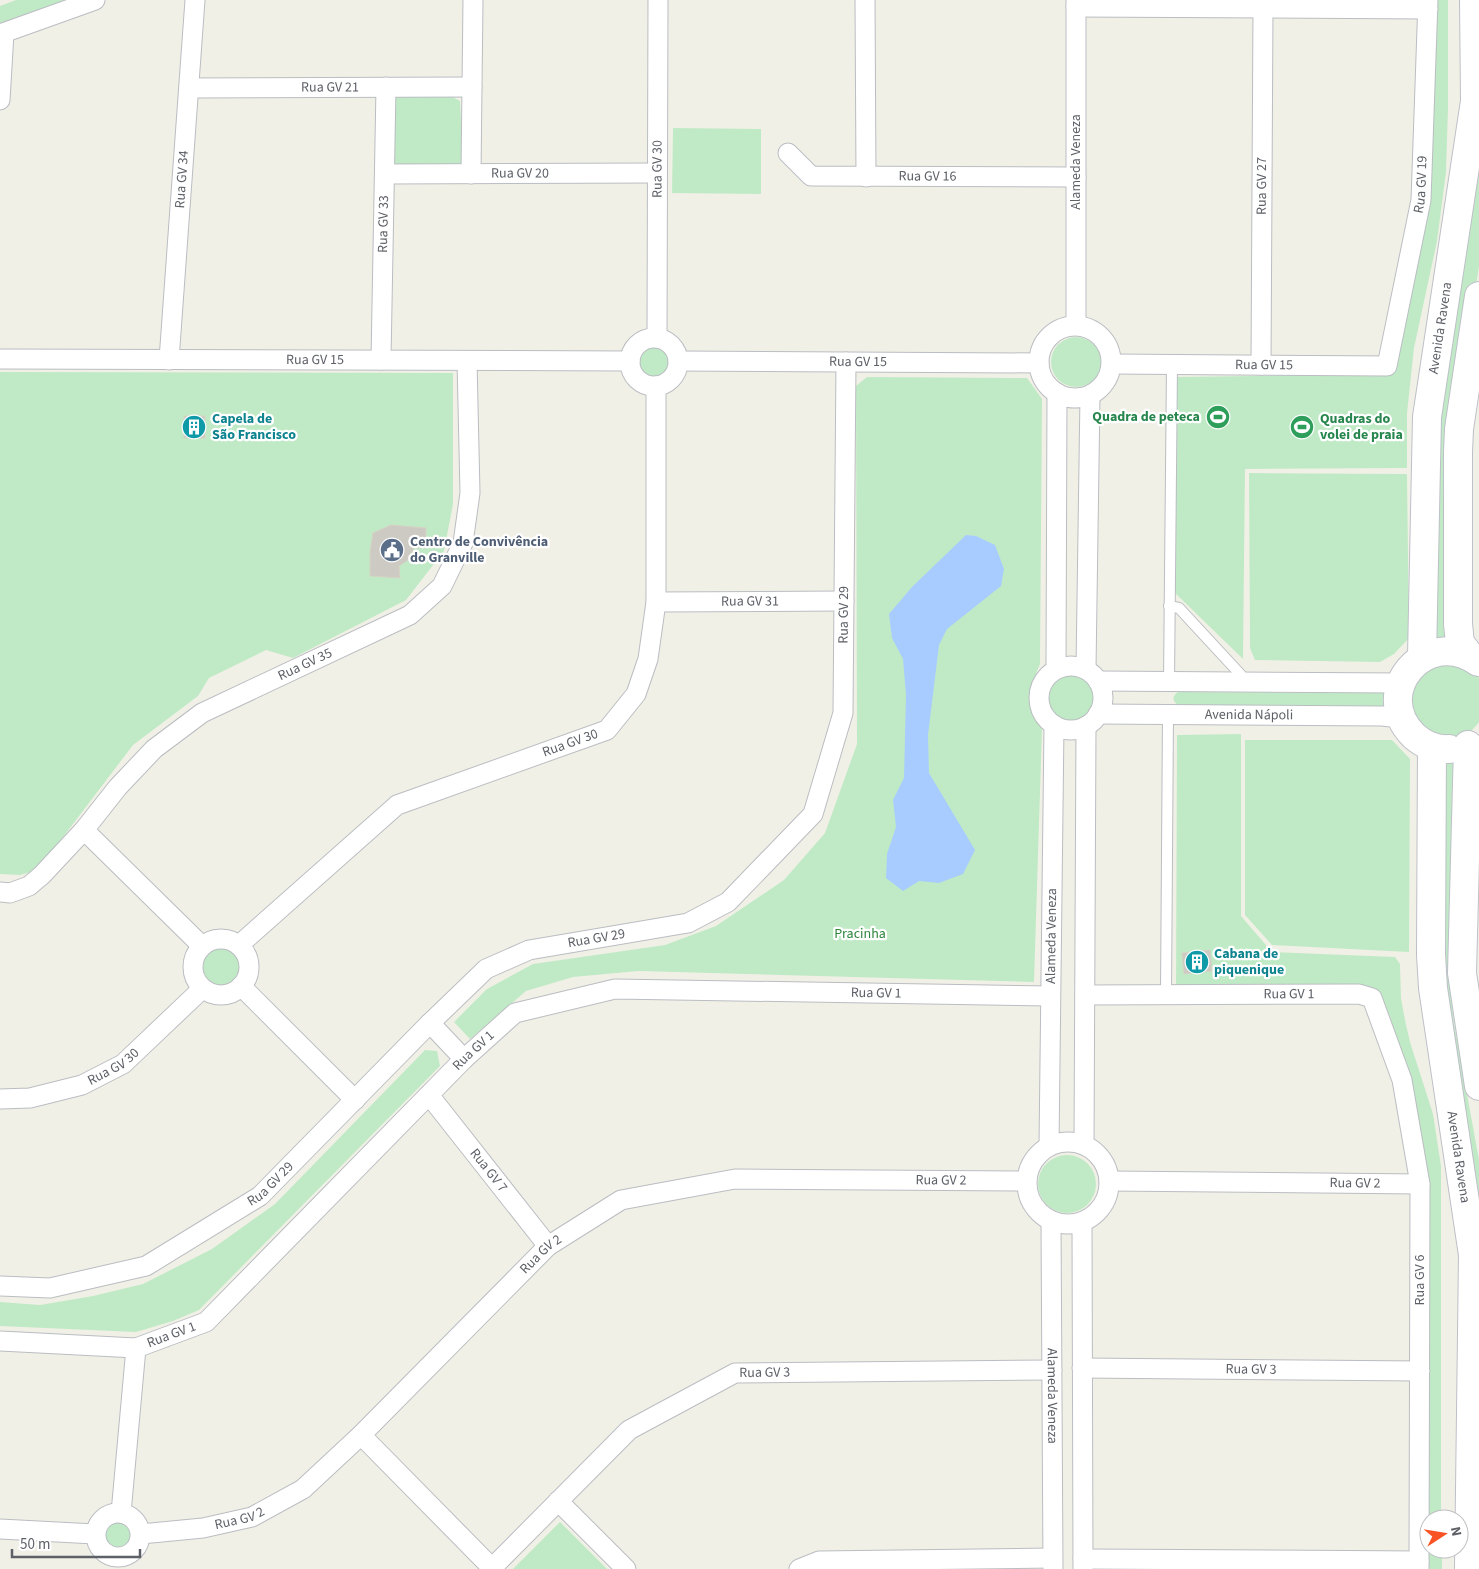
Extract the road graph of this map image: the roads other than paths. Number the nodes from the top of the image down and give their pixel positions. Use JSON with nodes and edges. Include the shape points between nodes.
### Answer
{"nodes":[{"id":1,"x":95,"y":0,"type":"edge"},
{"id":2,"x":195,"y":0,"type":"edge"},
{"id":3,"x":473,"y":0,"type":"edge"},
{"id":4,"x":658,"y":0,"type":"edge"},
{"id":5,"x":865,"y":0,"type":"edge"},
{"id":6,"x":1474,"y":0,"type":"edge"},
{"id":7,"x":1076,"y":3,"type":"edge"},
{"id":8,"x":1428,"y":4,"type":"edge"},
{"id":9,"x":1263,"y":8,"type":"junction"},
{"id":10,"x":2,"y":34,"type":"edge"},
{"id":11,"x":386,"y":87,"type":"junction"},
{"id":12,"x":472,"y":87,"type":"junction"},
{"id":13,"x":189,"y":88,"type":"junction"},
{"id":14,"x":0,"y":100,"type":"edge"},
{"id":15,"x":788,"y":153,"type":"dead end"},
{"id":16,"x":656,"y":172,"type":"junction"},
{"id":17,"x":384,"y":174,"type":"junction"},
{"id":18,"x":471,"y":174,"type":"junction"},
{"id":19,"x":1076,"y":176,"type":"junction"},
{"id":20,"x":866,"y":177,"type":"junction"},
{"id":21,"x":1479,"y":296,"type":"edge"},
{"id":22,"x":1076,"y":325,"type":"junction"},
{"id":23,"x":657,"y":338,"type":"junction"},
{"id":24,"x":0,"y":359,"type":"edge"},
{"id":25,"x":169,"y":360,"type":"junction"},
{"id":26,"x":381,"y":360,"type":"junction"},
{"id":27,"x":467,"y":361,"type":"junction"},
{"id":28,"x":630,"y":361,"type":"junction"},
{"id":29,"x":678,"y":361,"type":"junction"},
{"id":30,"x":846,"y":362,"type":"junction"},
{"id":31,"x":1039,"y":363,"type":"junction"},
{"id":32,"x":1112,"y":364,"type":"junction"},
{"id":33,"x":1172,"y":365,"type":"junction"},
{"id":34,"x":1261,"y":365,"type":"junction"},
{"id":35,"x":1387,"y":366,"type":"joint"},
{"id":36,"x":656,"y":386,"type":"junction"},
{"id":37,"x":1057,"y":393,"type":"junction"},
{"id":38,"x":1090,"y":396,"type":"junction"},
{"id":39,"x":844,"y":601,"type":"junction"},
{"id":40,"x":656,"y":602,"type":"junction"},
{"id":41,"x":1169,"y":606,"type":"junction"},
{"id":42,"x":1422,"y":657,"type":"junction"},
{"id":43,"x":1475,"y":660,"type":"edge"},
{"id":44,"x":1056,"y":669,"type":"junction"},
{"id":45,"x":1092,"y":675,"type":"junction"},
{"id":46,"x":1169,"y":682,"type":"junction"},
{"id":47,"x":1243,"y":683,"type":"junction"},
{"id":48,"x":1401,"y":683,"type":"junction"},
{"id":49,"x":1168,"y":715,"type":"junction"},
{"id":50,"x":1401,"y":718,"type":"junction"},
{"id":51,"x":1092,"y":720,"type":"junction"},
{"id":52,"x":1054,"y":725,"type":"junction"},
{"id":53,"x":1474,"y":741,"type":"edge"},
{"id":54,"x":1432,"y":747,"type":"junction"},
{"id":55,"x":84,"y":830,"type":"junction"},
{"id":56,"x":0,"y":892,"type":"edge"},
{"id":57,"x":239,"y":945,"type":"junction"},
{"id":58,"x":202,"y":946,"type":"junction"},
{"id":59,"x":241,"y":986,"type":"junction"},
{"id":60,"x":202,"y":988,"type":"junction"},
{"id":61,"x":1085,"y":994,"type":"junction"},
{"id":62,"x":1166,"y":994,"type":"junction"},
{"id":63,"x":1050,"y":996,"type":"junction"},
{"id":64,"x":1372,"y":998,"type":"joint"},
{"id":65,"x":430,"y":1023,"type":"junction"},
{"id":66,"x":464,"y":1059,"type":"junction"},
{"id":67,"x":1479,"y":1086,"type":"edge"},
{"id":68,"x":429,"y":1095,"type":"junction"},
{"id":69,"x":0,"y":1098,"type":"edge"},
{"id":70,"x":356,"y":1100,"type":"junction"},
{"id":71,"x":1084,"y":1145,"type":"junction"},
{"id":72,"x":1049,"y":1146,"type":"junction"},
{"id":73,"x":1026,"y":1181,"type":"junction"},
{"id":74,"x":1109,"y":1181,"type":"junction"},
{"id":75,"x":1420,"y":1184,"type":"junction"},
{"id":76,"x":1051,"y":1222,"type":"junction"},
{"id":77,"x":1082,"y":1223,"type":"junction"},
{"id":78,"x":548,"y":1246,"type":"junction"},
{"id":79,"x":0,"y":1286,"type":"edge"},
{"id":80,"x":0,"y":1341,"type":"edge"},
{"id":81,"x":136,"y":1348,"type":"junction"},
{"id":82,"x":1082,"y":1368,"type":"junction"},
{"id":83,"x":1052,"y":1370,"type":"junction"},
{"id":84,"x":1420,"y":1371,"type":"junction"},
{"id":85,"x":361,"y":1435,"type":"junction"},
{"id":86,"x":1052,"y":1462,"type":"junction"},
{"id":87,"x":1083,"y":1462,"type":"junction"},
{"id":88,"x":558,"y":1501,"type":"junction"},
{"id":89,"x":120,"y":1513,"type":"junction"},
{"id":90,"x":0,"y":1528,"type":"edge"},
{"id":91,"x":95,"y":1534,"type":"junction"},
{"id":92,"x":141,"y":1534,"type":"junction"},
{"id":93,"x":115,"y":1563,"type":"edge"},
{"id":94,"x":1052,"y":1564,"type":"edge"},
{"id":95,"x":1083,"y":1564,"type":"edge"},
{"id":96,"x":1419,"y":1565,"type":"edge"},
{"id":97,"x":492,"y":1568,"type":"edge"},
{"id":98,"x":626,"y":1569,"type":"edge"},
{"id":99,"x":799,"y":1569,"type":"edge"},
{"id":100,"x":1469,"y":1569,"type":"edge"}],
"edges":[{"from":1,"to":10,"type":"street"},
{"from":2,"to":13,"type":"street","name":"Rua GV 34"},
{"from":3,"to":12,"type":"street"},
{"from":4,"to":16,"type":"street","name":"Rua GV 30"},
{"from":5,"to":20,"type":"street"},
{"from":6,"to":42,"type":"main road","name":"Avenida Ravena","via":[[1475,101],[1427,417]]},
{"from":7,"to":9,"type":"street"},
{"from":7,"to":19,"type":"street","name":"Alameda Veneza"},
{"from":8,"to":9,"type":"street"},
{"from":8,"to":35,"type":"street","name":"Rua GV 19","via":[[1421,200]]},
{"from":9,"to":34,"type":"street","name":"Rua GV 27"},
{"from":10,"to":14,"type":"street"},
{"from":11,"to":12,"type":"street","name":"Rua GV 21"},
{"from":11,"to":13,"type":"street","name":"Rua GV 21"},
{"from":11,"to":17,"type":"street","name":"Rua GV 33"},
{"from":12,"to":18,"type":"street"},
{"from":13,"to":25,"type":"street","name":"Rua GV 34"},
{"from":15,"to":20,"type":"street","name":"Rua GV 16","via":[[811,176]]},
{"from":16,"to":18,"type":"street","name":"Rua GV 20"},
{"from":16,"to":23,"type":"street","name":"Rua GV 30"},
{"from":17,"to":18,"type":"street","name":"Rua GV 20"},
{"from":17,"to":26,"type":"street","name":"Rua GV 33"},
{"from":19,"to":20,"type":"street","name":"Rua GV 16"},
{"from":19,"to":22,"type":"street","name":"Alameda Veneza"},
{"from":21,"to":43,"type":"main road","via":[[1458,452],[1458,624],[1460,643]]},
{"from":22,"to":31,"type":"street","via":[[1059,329],[1045,340]]},
{"from":22,"to":32,"type":"street","via":[[1098,333],[1108,347]]},
{"from":23,"to":28,"type":"street","via":[[639,343]]},
{"from":23,"to":29,"type":"street","via":[[674,348]]},
{"from":24,"to":25,"type":"street","name":"Rua GV 15"},
{"from":25,"to":26,"type":"street","name":"Rua GV 15"},
{"from":26,"to":27,"type":"street","name":"Rua GV 15"},
{"from":27,"to":28,"type":"street","name":"Rua GV 15"},
{"from":27,"to":55,"type":"street","name":"Rua GV 35","via":[[470,493],[463,543],[442,586],[410,615],[202,713],[154,749]]},
{"from":28,"to":36,"type":"street","via":[[637,380]]},
{"from":29,"to":30,"type":"street","name":"Rua GV 15"},
{"from":29,"to":36,"type":"street","via":[[678,369],[670,381]]},
{"from":30,"to":31,"type":"street","name":"Rua GV 15"},
{"from":30,"to":39,"type":"street","name":"Rua GV 29"},
{"from":31,"to":37,"type":"street","via":[[1041,375]]},
{"from":32,"to":33,"type":"street","name":"Rua GV 15"},
{"from":32,"to":38,"type":"street","via":[[1105,383]]},
{"from":33,"to":34,"type":"street","name":"Rua GV 15"},
{"from":33,"to":41,"type":"lane"},
{"from":34,"to":35,"type":"street","name":"Rua GV 15"},
{"from":36,"to":40,"type":"street","name":"Rua GV 30"},
{"from":37,"to":38,"type":"street","via":[[1073,398]]},
{"from":37,"to":44,"type":"street"},
{"from":38,"to":45,"type":"street"},
{"from":39,"to":40,"type":"street","name":"Rua GV 31"},
{"from":39,"to":65,"type":"street","name":"Rua GV 29","via":[[843,713],[813,814],[728,902],[688,923],[530,950],[486,969]]},
{"from":40,"to":57,"type":"street","name":"Rua GV 30","via":[[648,659],[636,694],[607,730],[397,804]]},
{"from":41,"to":46,"type":"lane"},
{"from":41,"to":47,"type":"lane","via":[[1179,608],[1241,675]]},
{"from":42,"to":43,"type":"main road","via":[[1438,651],[1455,651]]},
{"from":42,"to":48,"type":"main road","via":[[1413,664]]},
{"from":44,"to":45,"type":"street","via":[[1076,666]]},
{"from":44,"to":52,"type":"street","via":[[1043,682],[1039,702],[1047,719]]},
{"from":45,"to":46,"type":"street"},
{"from":45,"to":51,"type":"street","via":[[1103,698]]},
{"from":46,"to":47,"type":"street"},
{"from":46,"to":49,"type":"street"},
{"from":47,"to":48,"type":"street"},
{"from":48,"to":50,"type":"main road","via":[[1398,701]]},
{"from":49,"to":50,"type":"street","name":"Avenida Nápoli"},
{"from":49,"to":51,"type":"street","name":"Avenida Nápoli"},
{"from":49,"to":62,"type":"lane"},
{"from":50,"to":54,"type":"main road","via":[[1419,741]]},
{"from":51,"to":52,"type":"street","name":"Avenida Nápoli","via":[[1070,729]]},
{"from":51,"to":61,"type":"street"},
{"from":52,"to":63,"type":"street","name":"Alameda Veneza"},
{"from":53,"to":54,"type":"main road","via":[[1457,748]]},
{"from":53,"to":67,"type":"main road","via":[[1462,973]]},
{"from":54,"to":100,"type":"main road","name":"Avenida Ravena","via":[[1433,988],[1473,1255]]},
{"from":55,"to":56,"type":"street","name":"Rua GV 35","via":[[29,886],[10,893]]},
{"from":55,"to":58,"type":"street"},
{"from":57,"to":58,"type":"street","via":[[215,939]]},
{"from":57,"to":59,"type":"street","via":[[249,966]]},
{"from":58,"to":60,"type":"street","via":[[193,966]]},
{"from":59,"to":60,"type":"street","via":[[223,995]]},
{"from":59,"to":70,"type":"street"},
{"from":60,"to":69,"type":"street","name":"Rua GV 30","via":[[124,1064],[82,1085],[30,1098]]},
{"from":61,"to":62,"type":"street","name":"Rua GV 1"},
{"from":61,"to":71,"type":"street"},
{"from":62,"to":64,"type":"street","name":"Rua GV 1","via":[[1359,994]]},
{"from":63,"to":66,"type":"street","name":"Rua GV 1","via":[[615,989],[515,1013]]},
{"from":63,"to":72,"type":"street","name":"Alameda Veneza"},
{"from":64,"to":75,"type":"street","name":"Rua GV 6","via":[[1402,1080]]},
{"from":65,"to":66,"type":"street"},
{"from":65,"to":70,"type":"street","name":"Rua GV 29"},
{"from":66,"to":68,"type":"street","name":"Rua GV 1"},
{"from":68,"to":78,"type":"street","name":"Rua GV 7"},
{"from":68,"to":81,"type":"street","name":"Rua GV 1","via":[[206,1322]]},
{"from":70,"to":79,"type":"street","name":"Rua GV 29","via":[[260,1196],[146,1266],[50,1288]]},
{"from":71,"to":72,"type":"street","via":[[1060,1142]]},
{"from":71,"to":74,"type":"street","via":[[1102,1160]]},
{"from":72,"to":73,"type":"street","via":[[1033,1161]]},
{"from":73,"to":76,"type":"street","via":[[1033,1205]]},
{"from":73,"to":78,"type":"street","name":"Rua GV 2","via":[[735,1179],[620,1200]]},
{"from":74,"to":75,"type":"street","name":"Rua GV 2"},
{"from":74,"to":77,"type":"street","via":[[1102,1207]]},
{"from":75,"to":84,"type":"street","name":"Rua GV 6"},
{"from":76,"to":77,"type":"street"},
{"from":76,"to":83,"type":"street","name":"Alameda Veneza"},
{"from":77,"to":82,"type":"street"},
{"from":78,"to":85,"type":"street","name":"Rua GV 2"},
{"from":80,"to":81,"type":"street","name":"Rua GV 1"},
{"from":81,"to":89,"type":"street"},
{"from":82,"to":84,"type":"street","name":"Rua GV 3"},
{"from":82,"to":87,"type":"street"},
{"from":83,"to":86,"type":"street","name":"Alameda Veneza"},
{"from":83,"to":88,"type":"street","name":"Rua GV 3","via":[[735,1373],[629,1430]]},
{"from":84,"to":96,"type":"street","name":"Rua GV 6"},
{"from":85,"to":92,"type":"street","name":"Rua GV 2","via":[[303,1489],[252,1517],[202,1528]]},
{"from":85,"to":97,"type":"street"},
{"from":86,"to":87,"type":"street"},
{"from":86,"to":94,"type":"street","name":"Alameda Veneza"},
{"from":87,"to":95,"type":"street"},
{"from":88,"to":97,"type":"street","name":"Rua GV 3"},
{"from":88,"to":98,"type":"street"},
{"from":89,"to":91,"type":"street","via":[[103,1519]]},
{"from":89,"to":92,"type":"street","via":[[137,1523]]},
{"from":90,"to":91,"type":"street"},
{"from":91,"to":93,"type":"street","via":[[99,1547]]},
{"from":92,"to":93,"type":"street","via":[[140,1542],[132,1553]]},
{"from":94,"to":99,"type":"street","via":[[819,1561]]},
{"from":95,"to":96,"type":"street"}]}
